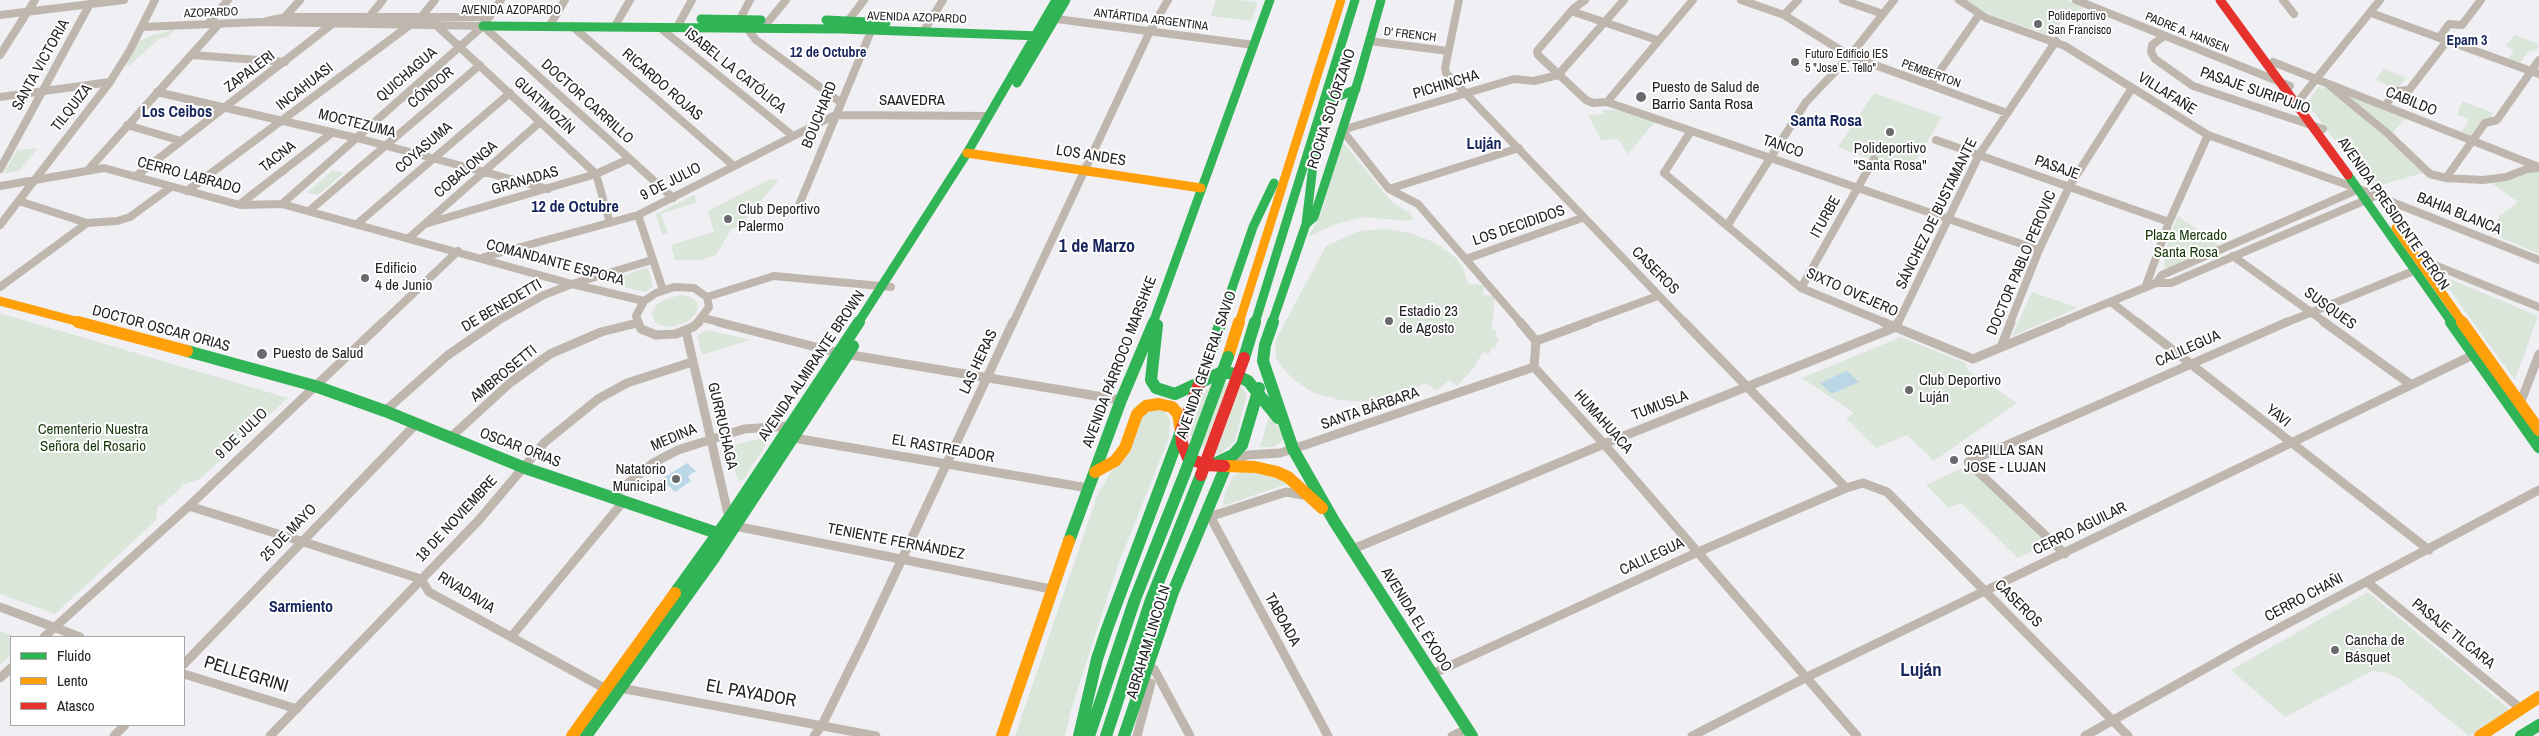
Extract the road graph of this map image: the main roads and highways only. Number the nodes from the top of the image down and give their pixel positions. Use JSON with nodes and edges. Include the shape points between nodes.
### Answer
{"nodes":[{"id":1,"x":1056,"y":0,"type":"edge"},
{"id":2,"x":1066,"y":0,"type":"edge"},
{"id":3,"x":1270,"y":0,"type":"edge"},
{"id":4,"x":1341,"y":0,"type":"edge"},
{"id":5,"x":1355,"y":0,"type":"edge"},
{"id":6,"x":1381,"y":0,"type":"edge"},
{"id":7,"x":2220,"y":0,"type":"edge"},
{"id":8,"x":2229,"y":0,"type":"edge"},
{"id":9,"x":486,"y":21,"type":"road end"},
{"id":10,"x":552,"y":21,"type":"junction"},
{"id":11,"x":617,"y":22,"type":"junction"},
{"id":12,"x":679,"y":23,"type":"junction"},
{"id":13,"x":845,"y":25,"type":"junction"},
{"id":14,"x":1045,"y":27,"type":"junction"},
{"id":15,"x":925,"y":28,"type":"junction"},
{"id":16,"x":1356,"y":89,"type":"junction"},
{"id":17,"x":1324,"y":103,"type":"junction"},
{"id":18,"x":1302,"y":124,"type":"junction"},
{"id":19,"x":1316,"y":125,"type":"junction"},
{"id":20,"x":2317,"y":128,"type":"junction"},
{"id":21,"x":971,"y":153,"type":"junction"},
{"id":22,"x":1201,"y":188,"type":"junction"},
{"id":23,"x":1306,"y":224,"type":"junction"},
{"id":24,"x":0,"y":301,"type":"edge"},
{"id":25,"x":1158,"y":307,"type":"junction"},
{"id":26,"x":2477,"y":353,"type":"junction"},
{"id":27,"x":1263,"y":361,"type":"junction"},
{"id":28,"x":1200,"y":382,"type":"junction"},
{"id":29,"x":314,"y":386,"type":"joint"},
{"id":30,"x":1258,"y":392,"type":"junction"},
{"id":31,"x":1284,"y":428,"type":"junction"},
{"id":32,"x":2539,"y":430,"type":"edge"},
{"id":33,"x":1181,"y":431,"type":"junction"},
{"id":34,"x":2539,"y":447,"type":"edge"},
{"id":35,"x":1229,"y":461,"type":"junction"},
{"id":36,"x":1095,"y":472,"type":"junction"},
{"id":37,"x":1334,"y":521,"type":"junction"},
{"id":38,"x":721,"y":537,"type":"junction"},
{"id":39,"x":2539,"y":697,"type":"edge"},
{"id":40,"x":2539,"y":725,"type":"edge"},
{"id":41,"x":1469,"y":732,"type":"edge"},
{"id":42,"x":572,"y":736,"type":"edge"},
{"id":43,"x":586,"y":736,"type":"edge"},
{"id":44,"x":1002,"y":736,"type":"edge"},
{"id":45,"x":1079,"y":736,"type":"edge"},
{"id":46,"x":1089,"y":736,"type":"edge"},
{"id":47,"x":1106,"y":736,"type":"edge"},
{"id":48,"x":1124,"y":736,"type":"edge"},
{"id":49,"x":2480,"y":736,"type":"edge"},
{"id":50,"x":2521,"y":736,"type":"edge"}],
"edges":[{"from":1,"to":14,"type":"main road","name":"AVENIDA ALMIRANTE BROWN"},
{"from":2,"to":14,"type":"main road","name":"AVENIDA ALMIRANTE BROWN"},
{"from":3,"to":22,"type":"main road","name":"AVENIDA PÁRROCO MARSHKE"},
{"from":4,"to":18,"type":"main road","name":"AVENIDA GENERAL SAVIO"},
{"from":5,"to":17,"type":"main road","name":"AVENIDA GENERAL SAVIO"},
{"from":6,"to":16,"type":"main road","name":"ROCHA SOLÓRZANO"},
{"from":7,"to":20,"type":"main road","name":"AVENIDA PRESIDENTE PERÓN","via":[[2278,81]]},
{"from":8,"to":20,"type":"main road","name":"AVENIDA PRESIDENTE PERÓN"},
{"from":9,"to":10,"type":"main road","name":"AVENIDA AZOPARDO"},
{"from":10,"to":11,"type":"main road","name":"AVENIDA AZOPARDO"},
{"from":10,"to":11,"type":"main road","name":"AVENIDA AZOPARDO","via":[[572,26]]},
{"from":11,"to":12,"type":"main road","name":"AVENIDA AZOPARDO"},
{"from":11,"to":12,"type":"main road","name":"AVENIDA AZOPARDO","via":[[659,27]]},
{"from":12,"to":13,"type":"main road","name":"AVENIDA AZOPARDO"},
{"from":13,"to":15,"type":"main road","name":"AVENIDA AZOPARDO"},
{"from":13,"to":15,"type":"main road","name":"AVENIDA AZOPARDO","via":[[871,30]]},
{"from":14,"to":15,"type":"main road","name":"AVENIDA AZOPARDO"},
{"from":14,"to":21,"type":"main road","name":"AVENIDA ALMIRANTE BROWN"},
{"from":14,"to":21,"type":"main road","name":"AVENIDA ALMIRANTE BROWN","via":[[988,116]]},
{"from":16,"to":17,"type":"main road"},
{"from":16,"to":23,"type":"main road","name":"ROCHA SOLÓRZANO","via":[[1314,217]]},
{"from":17,"to":19,"type":"main road","name":"AVENIDA GENERAL SAVIO"},
{"from":18,"to":28,"type":"main road","via":[[1253,226]]},
{"from":18,"to":46,"type":"main road","name":"AVENIDA GENERAL SAVIO","bridge":true,"via":[[1228,357],[1118,646]]},
{"from":19,"to":23,"type":"main road"},
{"from":19,"to":47,"type":"main road","name":"AVENIDA GENERAL SAVIO","bridge":true,"via":[[1238,376],[1136,642]]},
{"from":20,"to":26,"type":"main road","name":"AVENIDA PRESIDENTE PERÓN","via":[[2418,265]]},
{"from":21,"to":22,"type":"main road","name":"LOS ANDES"},
{"from":21,"to":38,"type":"main road","name":"AVENIDA ALMIRANTE BROWN"},
{"from":22,"to":25,"type":"main road","name":"AVENIDA PÁRROCO MARSHKE"},
{"from":23,"to":27,"type":"main road","via":[[1265,345]]},
{"from":24,"to":29,"type":"main road","name":"DOCTOR OSCAR ORIAS"},
{"from":25,"to":28,"type":"main road","via":[[1152,383],[1158,390],[1175,394]]},
{"from":25,"to":36,"type":"main road","name":"AVENIDA PÁRROCO MARSHKE"},
{"from":26,"to":32,"type":"main road","name":"AVENIDA PRESIDENTE PERÓN"},
{"from":26,"to":34,"type":"main road","name":"AVENIDA PRESIDENTE PERÓN"},
{"from":27,"to":30,"type":"main road"},
{"from":27,"to":31,"type":"main road","name":"AVENIDA EL ÉXODO"},
{"from":28,"to":30,"type":"main road","via":[[1228,373],[1248,381]]},
{"from":28,"to":33,"type":"main road"},
{"from":29,"to":38,"type":"main road","name":"OSCAR ORIAS","via":[[525,468]]},
{"from":30,"to":31,"type":"main road","name":"AVENIDA EL ÉXODO"},
{"from":30,"to":35,"type":"main road","via":[[1242,445]]},
{"from":31,"to":37,"type":"main road","name":"AVENIDA EL ÉXODO"},
{"from":33,"to":35,"type":"main road","via":[[1188,458],[1199,464],[1211,465]]},
{"from":33,"to":36,"type":"main road","via":[[1178,414],[1172,407],[1146,406],[1137,414],[1125,448],[1115,461]]},
{"from":33,"to":45,"type":"main road","via":[[1107,629]]},
{"from":35,"to":37,"type":"main road","name":"AVENIDA EL ÉXODO","via":[[1288,477]]},
{"from":35,"to":48,"type":"main road","via":[[1208,518],[1187,557]]},
{"from":36,"to":44,"type":"main road","name":"AVENIDA PÁRROCO MARSHKE","via":[[1051,589]]},
{"from":37,"to":41,"type":"main road","name":"AVENIDA EL ÉXODO"},
{"from":38,"to":42,"type":"main road","name":"AVENIDA ALMIRANTE BROWN"},
{"from":38,"to":43,"type":"main road","name":"AVENIDA ALMIRANTE BROWN"},
{"from":39,"to":49,"type":"main road"},
{"from":40,"to":50,"type":"main road"}]}
